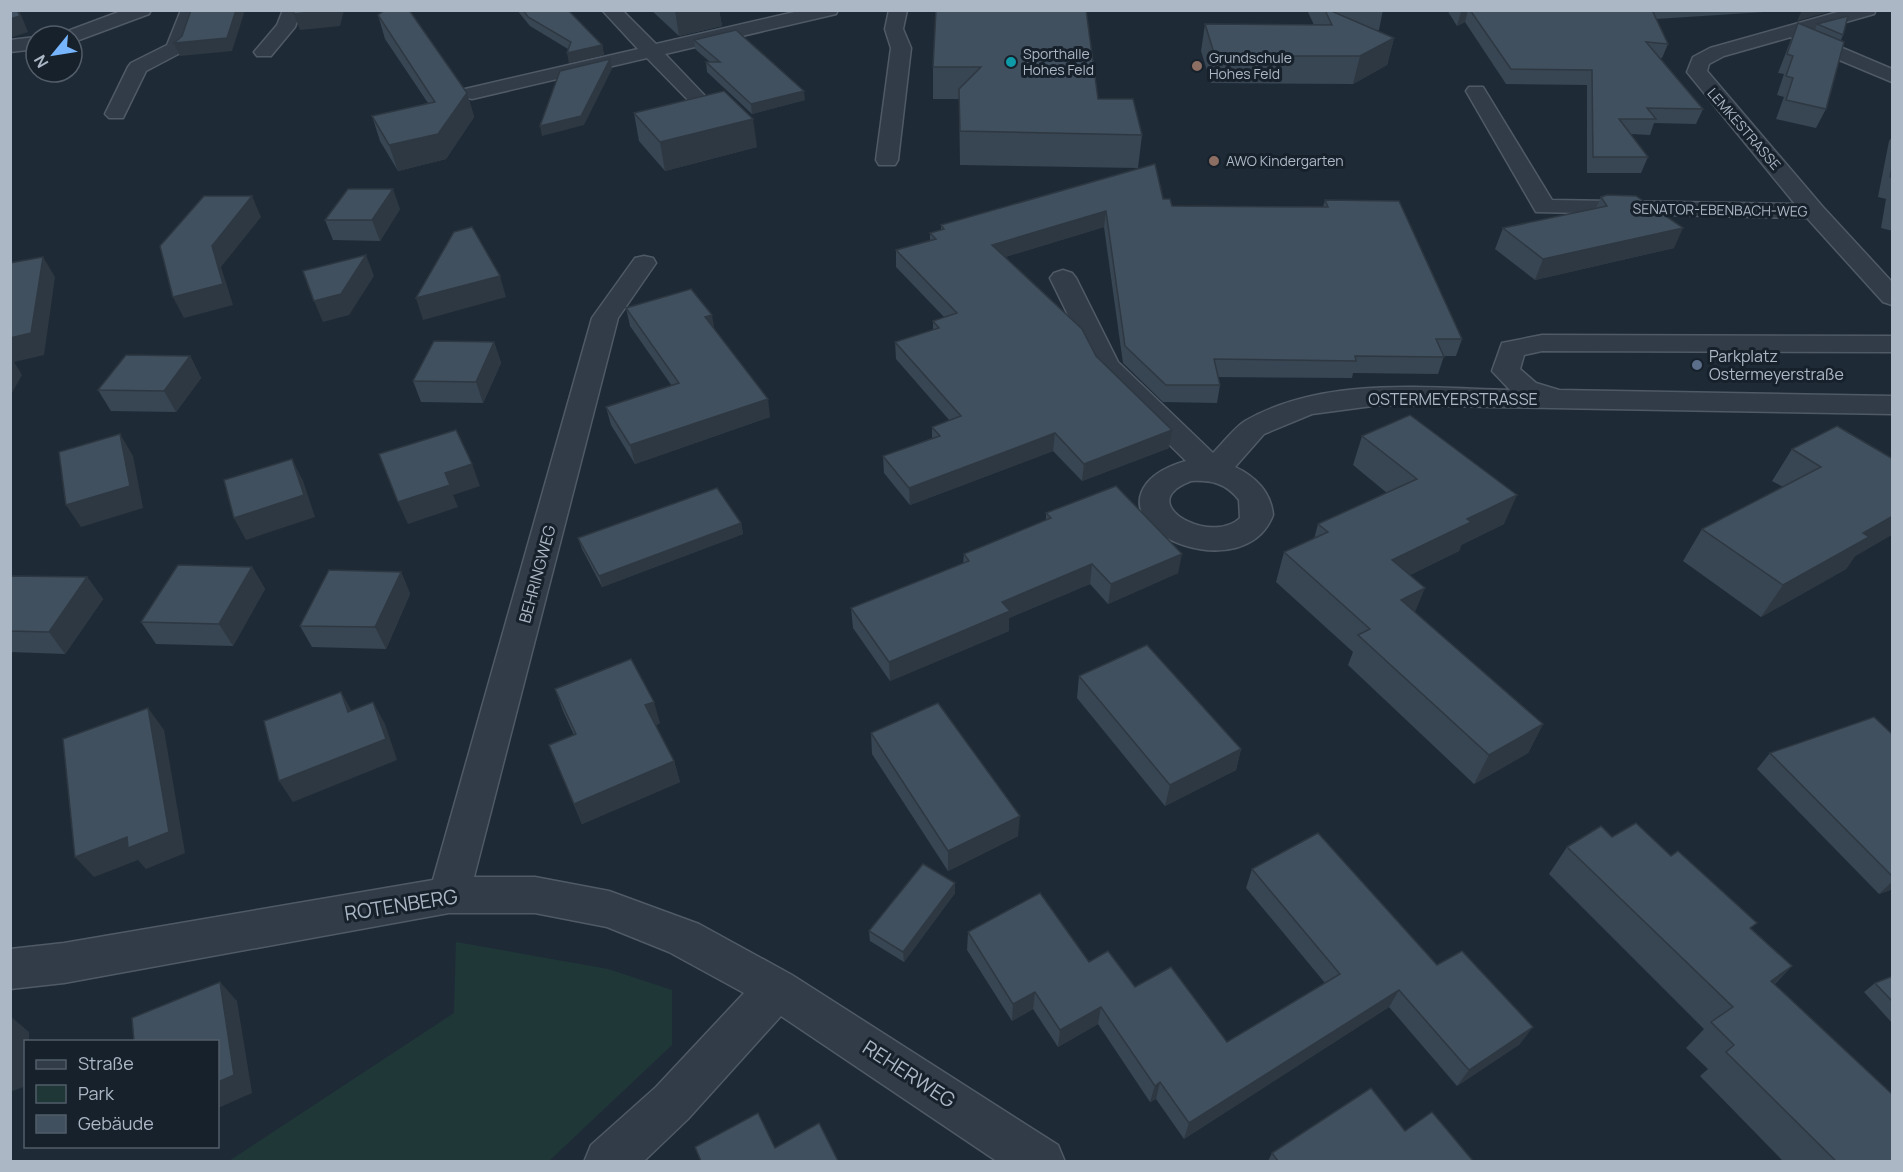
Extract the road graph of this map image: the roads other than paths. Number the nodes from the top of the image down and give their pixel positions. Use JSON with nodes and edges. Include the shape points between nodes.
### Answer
{"nodes":[{"id":1,"x":142,"y":10,"type":"edge"},
{"id":2,"x":190,"y":10,"type":"edge"},
{"id":3,"x":292,"y":10,"type":"edge"},
{"id":4,"x":611,"y":10,"type":"edge"},
{"id":5,"x":829,"y":10,"type":"edge"},
{"id":6,"x":898,"y":10,"type":"edge"},
{"id":7,"x":1867,"y":10,"type":"edge"},
{"id":8,"x":84,"y":27,"type":"edge"},
{"id":9,"x":1788,"y":32,"type":"junction"},
{"id":10,"x":651,"y":51,"type":"junction"},
{"id":11,"x":264,"y":52,"type":"dead end"},
{"id":12,"x":1893,"y":76,"type":"edge"},
{"id":13,"x":1476,"y":91,"type":"dead end"},
{"id":14,"x":472,"y":93,"type":"dead end"},
{"id":15,"x":695,"y":96,"type":"edge"},
{"id":16,"x":116,"y":114,"type":"dead end"},
{"id":17,"x":886,"y":160,"type":"dead end"},
{"id":18,"x":1814,"y":211,"type":"junction"},
{"id":19,"x":644,"y":263,"type":"dead end"},
{"id":20,"x":1063,"y":278,"type":"dead end"},
{"id":21,"x":1893,"y":297,"type":"edge"},
{"id":22,"x":1893,"y":344,"type":"edge"},
{"id":23,"x":1571,"y":401,"type":"junction"},
{"id":24,"x":1893,"y":405,"type":"edge"},
{"id":25,"x":449,"y":894,"type":"junction"},
{"id":26,"x":10,"y":969,"type":"edge"},
{"id":27,"x":777,"y":989,"type":"junction"},
{"id":28,"x":608,"y":1161,"type":"edge"},
{"id":29,"x":1041,"y":1161,"type":"edge"}],
"edges":[{"from":1,"to":8,"type":"street"},
{"from":2,"to":16,"type":"street","via":[[175,48],[138,67]]},
{"from":3,"to":11,"type":"street","via":[[285,27]]},
{"from":4,"to":10,"type":"street"},
{"from":5,"to":10,"type":"street"},
{"from":6,"to":17,"type":"street","via":[[894,29],[901,48]]},
{"from":7,"to":9,"type":"street","name":"LEMKESTRASSE"},
{"from":9,"to":12,"type":"street"},
{"from":9,"to":18,"type":"street","name":"LEMKESTRASSE","via":[[1710,55],[1700,62],[1697,72]]},
{"from":10,"to":14,"type":"street"},
{"from":10,"to":15,"type":"street"},
{"from":13,"to":18,"type":"street","name":"SENATOR-EBENBACH-WEG","via":[[1544,207]]},
{"from":18,"to":21,"type":"street","name":"LEMKESTRASSE"},
{"from":19,"to":25,"type":"street","name":"BEHRINGWEG","via":[[605,318]]},
{"from":20,"to":23,"type":"street","name":"OSTERMEYERSTRASSE","via":[[1106,366],[1214,471],[1254,428],[1306,406],[1380,396]]},
{"from":22,"to":23,"type":"street","name":"OSTERMEYERSTRASSE","via":[[1542,343],[1512,348],[1506,371],[1526,390]]},
{"from":23,"to":24,"type":"street","name":"OSTERMEYERSTRASSE"},
{"from":25,"to":26,"type":"street","name":"ROTENBERG","via":[[64,963]]},
{"from":25,"to":27,"type":"street","name":"ROTENBERG","via":[[535,895],[609,909],[684,938]]},
{"from":27,"to":28,"type":"street","via":[[672,1103]]},
{"from":27,"to":29,"type":"street","name":"REHERWEG"}]}
